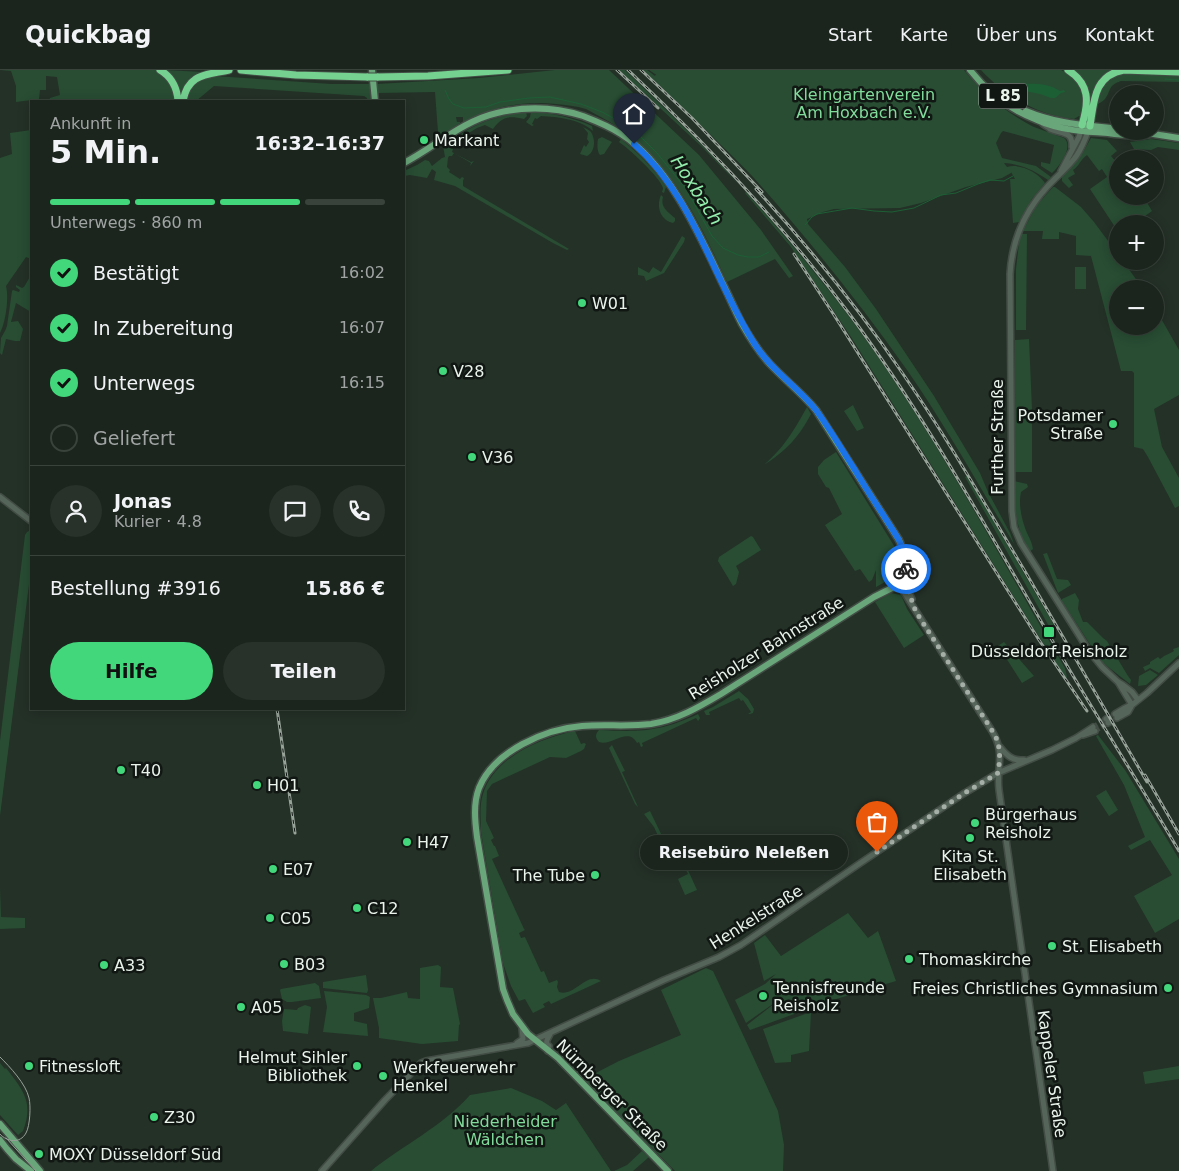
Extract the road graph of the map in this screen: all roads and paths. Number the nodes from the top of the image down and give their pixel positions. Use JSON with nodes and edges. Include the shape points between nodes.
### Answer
{"nodes":[{"id":1,"x":160,"y":70,"type":"edge"},
{"id":2,"x":229,"y":70,"type":"edge"},
{"id":3,"x":241,"y":70,"type":"edge"},
{"id":4,"x":508,"y":70,"type":"edge"},
{"id":5,"x":970,"y":70,"type":"edge"},
{"id":6,"x":975,"y":70,"type":"edge"},
{"id":7,"x":1068,"y":70,"type":"edge"},
{"id":8,"x":1179,"y":72,"type":"edge"},
{"id":9,"x":370,"y":74,"type":"edge"},
{"id":10,"x":178,"y":100,"type":"edge"},
{"id":11,"x":182,"y":100,"type":"edge"},
{"id":12,"x":374,"y":100,"type":"edge"},
{"id":13,"x":1038,"y":121,"type":"junction"},
{"id":14,"x":1109,"y":129,"type":"edge"},
{"id":15,"x":1085,"y":130,"type":"junction"},
{"id":16,"x":1109,"y":133,"type":"edge"},
{"id":17,"x":1164,"y":136,"type":"edge"},
{"id":18,"x":1179,"y":138,"type":"edge"},
{"id":19,"x":1072,"y":150,"type":"junction"},
{"id":20,"x":405,"y":162,"type":"edge"},
{"id":21,"x":1060,"y":173,"type":"junction"},
{"id":22,"x":0,"y":497,"type":"edge"},
{"id":23,"x":30,"y":520,"type":"edge"},
{"id":24,"x":903,"y":552,"type":"junction"},
{"id":25,"x":907,"y":574,"type":"junction"},
{"id":26,"x":897,"y":576,"type":"junction"},
{"id":27,"x":907,"y":583,"type":"junction"},
{"id":28,"x":899,"y":586,"type":"junction"},
{"id":29,"x":874,"y":597,"type":"junction"},
{"id":30,"x":916,"y":612,"type":"junction"},
{"id":31,"x":1179,"y":665,"type":"edge"},
{"id":32,"x":1118,"y":682,"type":"junction"},
{"id":33,"x":1132,"y":692,"type":"junction"},
{"id":34,"x":1147,"y":693,"type":"junction"},
{"id":35,"x":1138,"y":700,"type":"junction"},
{"id":36,"x":1132,"y":705,"type":"junction"},
{"id":37,"x":1116,"y":716,"type":"dead end"},
{"id":38,"x":1094,"y":729,"type":"tunnel mouth"},
{"id":39,"x":999,"y":744,"type":"junction"},
{"id":40,"x":1029,"y":760,"type":"junction"},
{"id":41,"x":998,"y":773,"type":"junction"},
{"id":42,"x":522,"y":1028,"type":"junction"},
{"id":43,"x":550,"y":1034,"type":"junction"},
{"id":44,"x":535,"y":1040,"type":"junction"},
{"id":45,"x":516,"y":1045,"type":"junction"},
{"id":46,"x":548,"y":1050,"type":"junction"},
{"id":47,"x":0,"y":1124,"type":"edge"},
{"id":48,"x":0,"y":1140,"type":"edge"},
{"id":49,"x":30,"y":1171,"type":"edge"},
{"id":50,"x":40,"y":1171,"type":"edge"},
{"id":51,"x":322,"y":1171,"type":"edge"},
{"id":52,"x":668,"y":1171,"type":"edge"},
{"id":53,"x":1053,"y":1171,"type":"edge"}],
"edges":[{"from":1,"to":10,"type":"highway","via":[[173,82]]},
{"from":2,"to":11,"type":"highway","via":[[198,77],[187,87]]},
{"from":3,"to":9,"type":"highway","via":[[296,75]]},
{"from":4,"to":9,"type":"highway","bridge":true,"via":[[428,76],[377,77]]},
{"from":5,"to":13,"type":"main road","number":"L 85","via":[[998,98]]},
{"from":6,"to":15,"type":"main road","number":"L 85","via":[[986,83],[1026,111]]},
{"from":7,"to":15,"type":"highway","via":[[1082,82],[1087,96]]},
{"from":8,"to":15,"type":"highway","via":[[1124,70],[1110,74],[1100,85]]},
{"from":9,"to":12,"type":"main road"},
{"from":13,"to":15,"type":"main road","number":"L 85","via":[[1071,130]]},
{"from":13,"to":19,"type":"street","via":[[1069,135]]},
{"from":14,"to":15,"type":"main road","number":"L 85"},
{"from":15,"to":16,"type":"main road","number":"L 85"},
{"from":15,"to":19,"type":"street","name":"Further Straße"},
{"from":15,"to":21,"type":"street","name":"Further Straße","via":[[1075,159]]},
{"from":17,"to":18,"type":"main road","number":"L 85"},
{"from":19,"to":21,"type":"street","name":"Further Straße"},
{"from":20,"to":24,"type":"main road","via":[[480,118],[517,108],[566,112],[601,123],[622,135],[650,159],[670,186],[693,223],[741,323],[770,364],[816,410]]},
{"from":21,"to":32,"type":"street","name":"Further Straße","via":[[1029,211],[1011,259],[1012,511],[1016,532],[1026,552],[1089,651]]},
{"from":22,"to":23,"type":"street"},
{"from":24,"to":25,"type":"main road"},
{"from":24,"to":26,"type":"main road","via":[[902,568]]},
{"from":25,"to":26,"type":"main road"},
{"from":25,"to":27,"type":"main road"},
{"from":26,"to":28,"type":"main road"},
{"from":26,"to":29,"type":"main road","name":"Reisholzer Bahnstraße"},
{"from":27,"to":28,"type":"main road","name":"Reisholzer Bahnstraße"},
{"from":27,"to":30,"type":"street"},
{"from":28,"to":29,"type":"main road","name":"Reisholzer Bahnstraße"},
{"from":28,"to":30,"type":"street"},
{"from":29,"to":42,"type":"main road","name":"Reisholzer Bahnstraße","via":[[689,712],[652,724],[581,726],[543,734],[516,748],[489,772],[477,797],[477,837],[503,989]]},
{"from":30,"to":39,"type":"street"},
{"from":31,"to":34,"type":"street"},
{"from":32,"to":33,"type":"street","name":"Further Straße"},
{"from":32,"to":36,"type":"street","name":"Further Straße"},
{"from":33,"to":34,"type":"street"},
{"from":33,"to":35,"type":"street","name":"Further Straße"},
{"from":34,"to":35,"type":"street"},
{"from":35,"to":36,"type":"street"},
{"from":36,"to":37,"type":"street"},
{"from":38,"to":40,"type":"street","name":"Henkelstraße"},
{"from":39,"to":40,"type":"street","via":[[1013,759]]},
{"from":39,"to":41,"type":"street"},
{"from":40,"to":41,"type":"street","name":"Henkelstraße"},
{"from":41,"to":43,"type":"street","name":"Henkelstraße","via":[[734,949]]},
{"from":41,"to":53,"type":"street","name":"Kappeler Straße"},
{"from":42,"to":44,"type":"main road","name":"Reisholzer Bahnstraße"},
{"from":42,"to":45,"type":"street","via":[[524,1039]]},
{"from":43,"to":44,"type":"street","name":"Henkelstraße"},
{"from":43,"to":46,"type":"street","via":[[546,1040]]},
{"from":44,"to":45,"type":"street","name":"Henkelstraße"},
{"from":44,"to":46,"type":"main road","name":"Nürnberger Straße"},
{"from":45,"to":51,"type":"street","name":"Henkelstraße","via":[[426,1060],[419,1064]]},
{"from":46,"to":52,"type":"main road","name":"Nürnberger Straße"},
{"from":47,"to":50,"type":"main road"},
{"from":48,"to":49,"type":"main road"}]}
